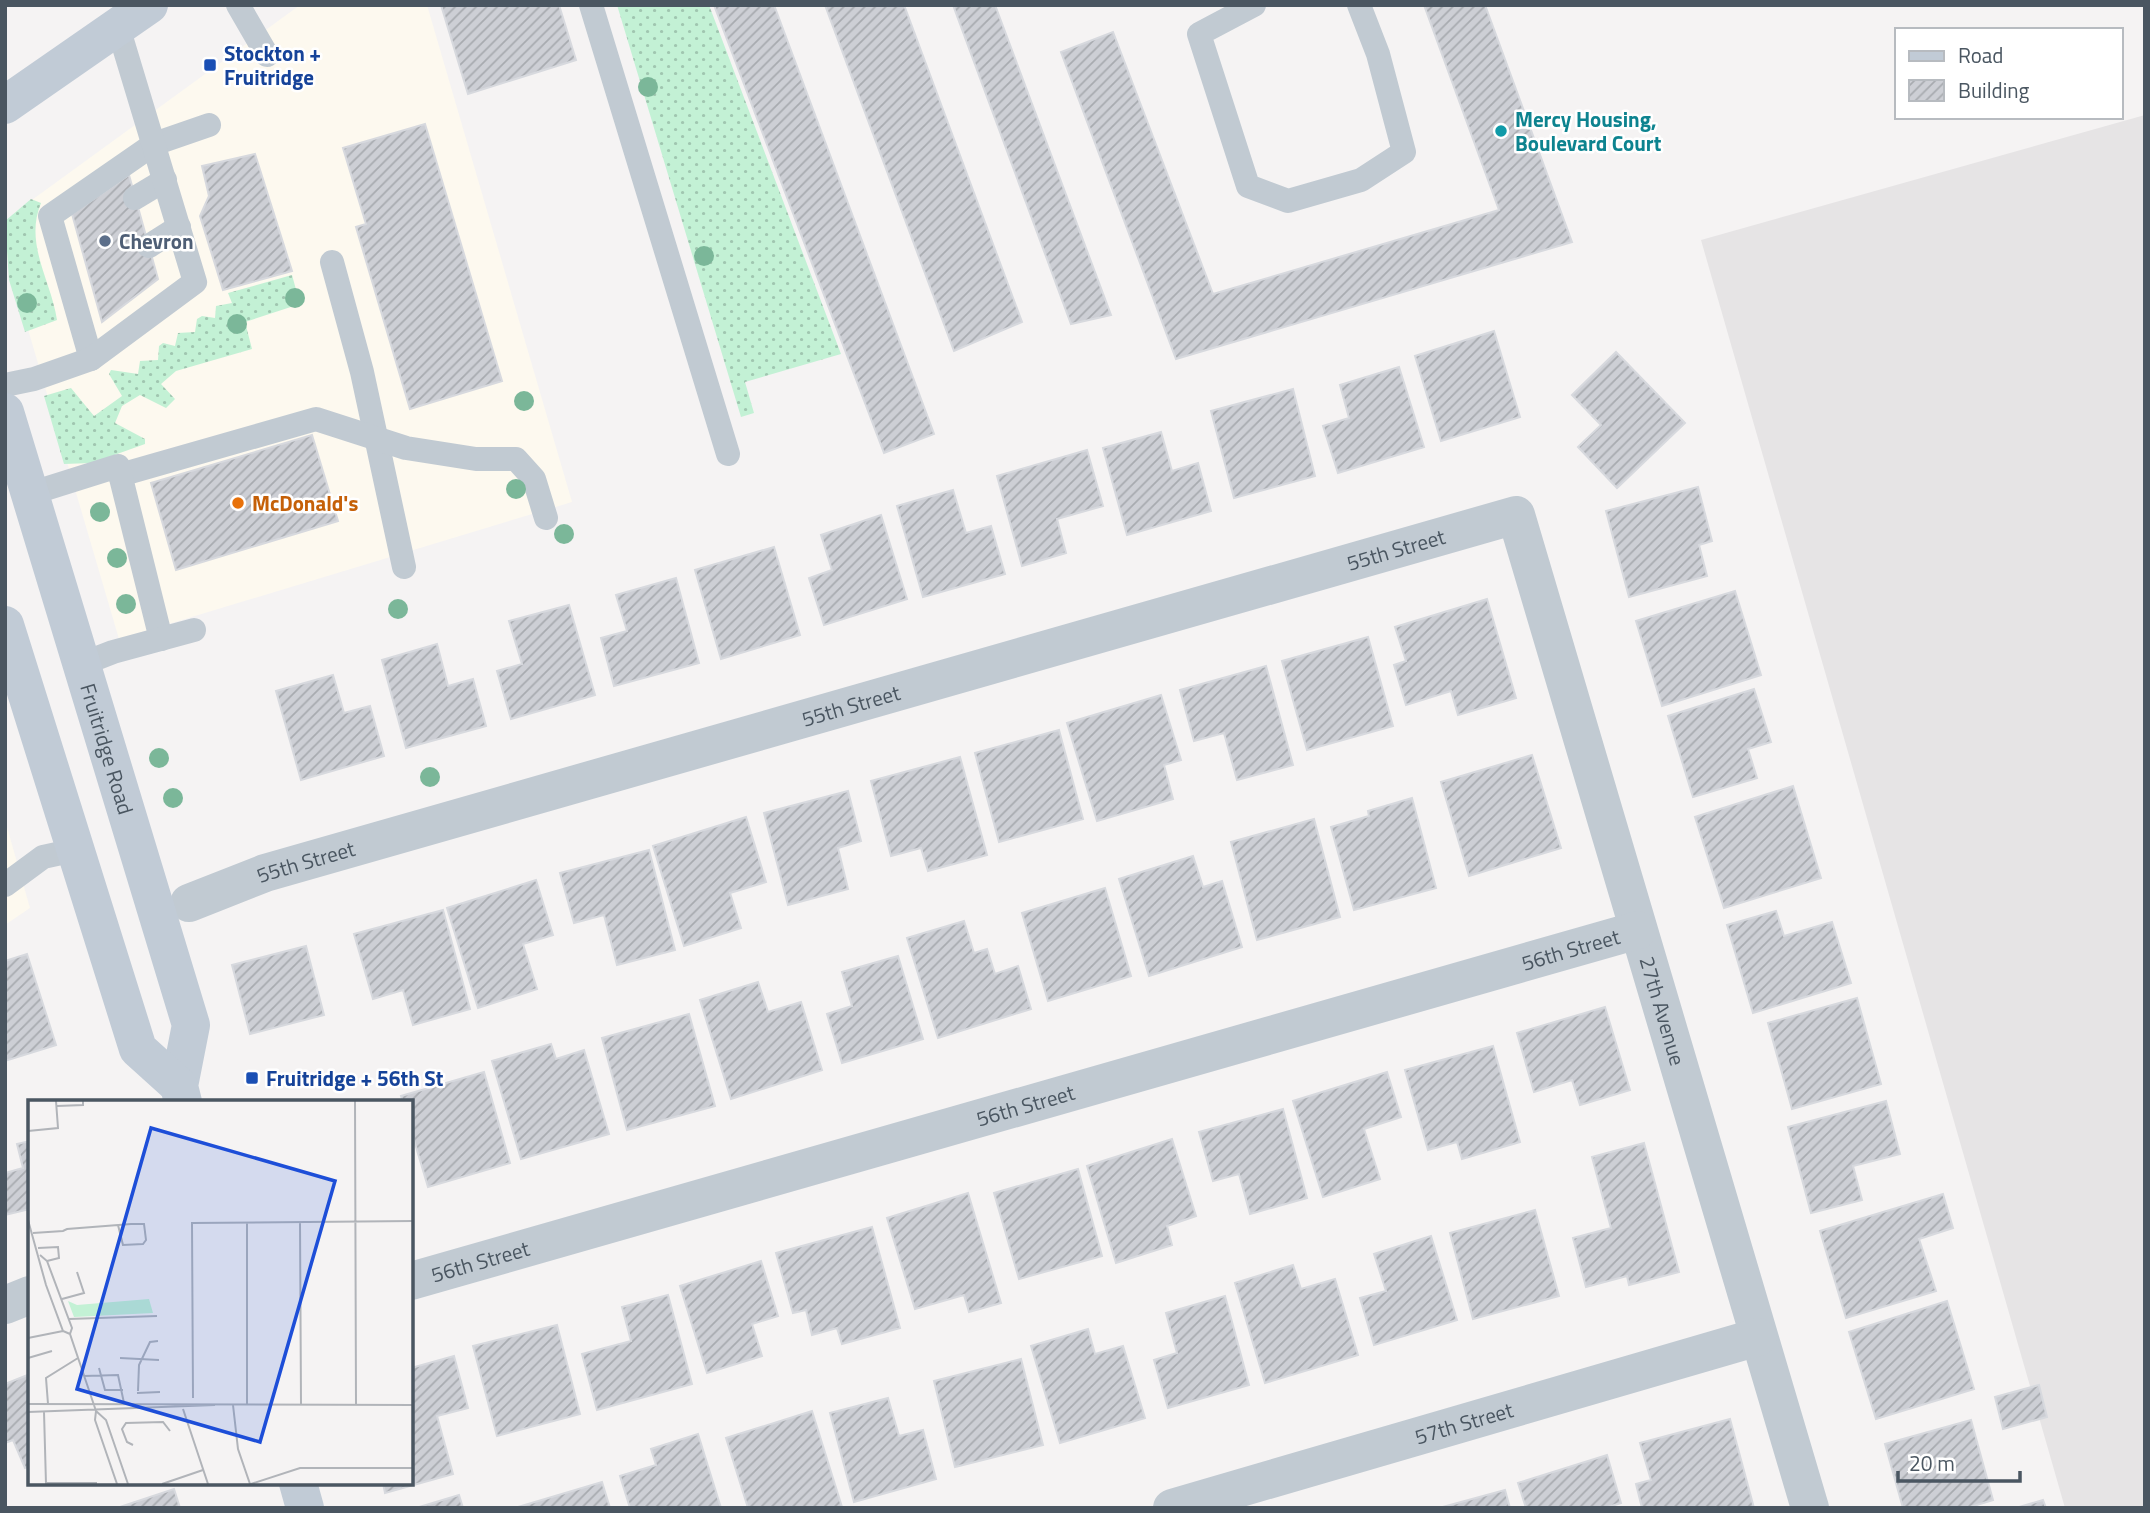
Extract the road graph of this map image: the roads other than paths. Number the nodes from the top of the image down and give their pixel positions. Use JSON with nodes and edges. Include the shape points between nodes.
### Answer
{"nodes":[{"id":1,"x":149,"y":5,"type":"edge"},
{"id":2,"x":238,"y":5,"type":"edge"},
{"id":3,"x":591,"y":5,"type":"edge"},
{"id":4,"x":1254,"y":5,"type":"edge"},
{"id":5,"x":1359,"y":5,"type":"edge"},
{"id":6,"x":118,"y":27,"type":"junction"},
{"id":7,"x":267,"y":55,"type":"dead end"},
{"id":8,"x":5,"y":105,"type":"edge"},
{"id":9,"x":209,"y":125,"type":"dead end"},
{"id":10,"x":154,"y":144,"type":"junction"},
{"id":11,"x":165,"y":180,"type":"junction"},
{"id":12,"x":135,"y":198,"type":"dead end"},
{"id":13,"x":179,"y":227,"type":"junction"},
{"id":14,"x":149,"y":246,"type":"dead end"},
{"id":15,"x":332,"y":262,"type":"dead end"},
{"id":16,"x":91,"y":359,"type":"junction"},
{"id":17,"x":5,"y":386,"type":"edge"},
{"id":18,"x":5,"y":412,"type":"edge"},
{"id":19,"x":376,"y":438,"type":"junction"},
{"id":20,"x":728,"y":454,"type":"dead end"},
{"id":21,"x":120,"y":475,"type":"junction"},
{"id":22,"x":29,"y":494,"type":"junction"},
{"id":23,"x":1516,"y":515,"type":"joint"},
{"id":24,"x":546,"y":517,"type":"dead end"},
{"id":25,"x":404,"y":567,"type":"dead end"},
{"id":26,"x":5,"y":625,"type":"edge"},
{"id":27,"x":194,"y":630,"type":"dead end"},
{"id":28,"x":161,"y":639,"type":"junction"},
{"id":29,"x":82,"y":664,"type":"junction"},
{"id":30,"x":75,"y":850,"type":"junction"},
{"id":31,"x":5,"y":886,"type":"edge"},
{"id":32,"x":189,"y":903,"type":"dead end"},
{"id":33,"x":1638,"y":930,"type":"junction"},
{"id":34,"x":181,"y":1094,"type":"edge"},
{"id":35,"x":413,"y":1280,"type":"edge"},
{"id":36,"x":28,"y":1296,"type":"edge"},
{"id":37,"x":5,"y":1305,"type":"edge"},
{"id":38,"x":1758,"y":1337,"type":"junction"},
{"id":39,"x":299,"y":1485,"type":"edge"},
{"id":40,"x":305,"y":1508,"type":"edge"},
{"id":41,"x":1172,"y":1508,"type":"edge"},
{"id":42,"x":1810,"y":1508,"type":"edge"}],
"edges":[{"from":1,"to":6,"type":"main road"},
{"from":2,"to":7,"type":"lane"},
{"from":3,"to":20,"type":"lane"},
{"from":4,"to":5,"type":"lane","via":[[1199,34],[1248,186],[1288,201],[1362,180],[1404,152],[1378,54]]},
{"from":6,"to":8,"type":"main road"},
{"from":6,"to":10,"type":"lane"},
{"from":9,"to":10,"type":"lane"},
{"from":10,"to":11,"type":"lane"},
{"from":10,"to":16,"type":"lane","via":[[50,216],[69,242],[83,292]]},
{"from":11,"to":12,"type":"lane"},
{"from":11,"to":13,"type":"lane"},
{"from":13,"to":14,"type":"lane"},
{"from":13,"to":16,"type":"lane","via":[[195,282]]},
{"from":15,"to":19,"type":"lane"},
{"from":16,"to":17,"type":"lane"},
{"from":18,"to":22,"type":"main road","name":"Fruitridge Road"},
{"from":19,"to":21,"type":"lane","via":[[316,419]]},
{"from":19,"to":24,"type":"lane","via":[[476,459],[516,459],[534,479]]},
{"from":19,"to":25,"type":"lane"},
{"from":21,"to":22,"type":"lane","via":[[118,466]]},
{"from":21,"to":28,"type":"lane"},
{"from":22,"to":29,"type":"main road","name":"Fruitridge Road"},
{"from":23,"to":32,"type":"street","name":"55th Street","via":[[265,873]]},
{"from":23,"to":33,"type":"street","name":"27th Avenue"},
{"from":26,"to":30,"type":"main road","name":"Fruitridge Road"},
{"from":27,"to":28,"type":"lane"},
{"from":28,"to":29,"type":"lane"},
{"from":29,"to":34,"type":"main road","name":"Fruitridge Road","via":[[191,1025]]},
{"from":30,"to":31,"type":"lane","via":[[43,857]]},
{"from":30,"to":34,"type":"main road","name":"Fruitridge Road","via":[[138,1049]]},
{"from":33,"to":35,"type":"street","name":"56th Street"},
{"from":33,"to":38,"type":"street","name":"27th Avenue"},
{"from":36,"to":37,"type":"street"},
{"from":38,"to":41,"type":"street","name":"57th Street"},
{"from":38,"to":42,"type":"street","name":"27th Avenue"},
{"from":39,"to":40,"type":"main road"}]}
